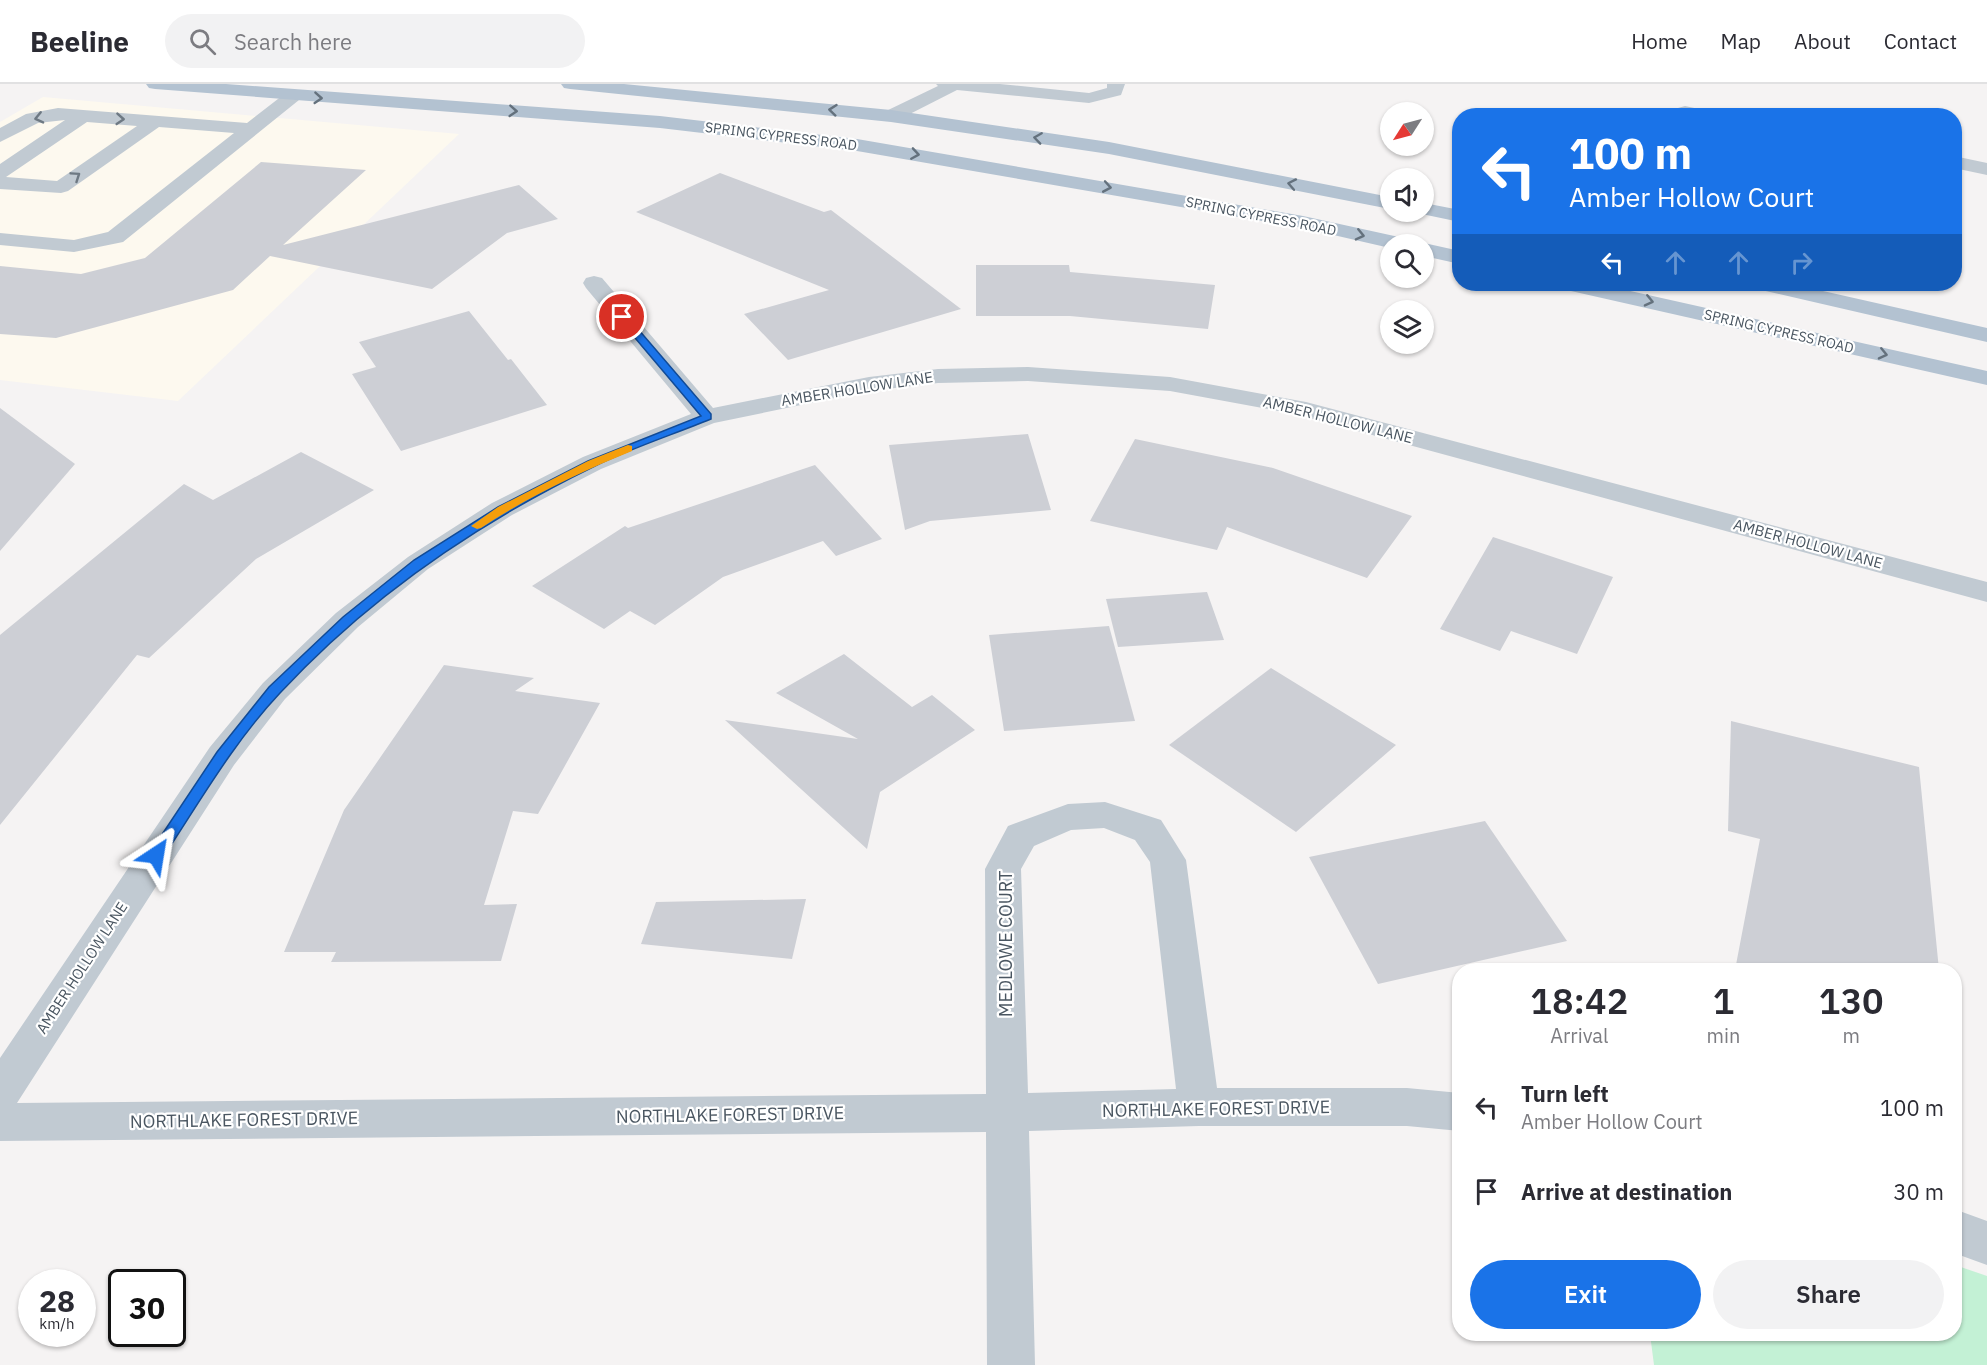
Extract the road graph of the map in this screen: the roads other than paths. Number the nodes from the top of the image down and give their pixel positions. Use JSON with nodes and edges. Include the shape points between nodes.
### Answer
{"nodes":[{"id":1,"x":155,"y":84,"type":"edge"},
{"id":2,"x":570,"y":84,"type":"edge"},
{"id":3,"x":1116,"y":84,"type":"edge"},
{"id":4,"x":948,"y":85,"type":"edge"},
{"id":5,"x":998,"y":87,"type":"edge"},
{"id":6,"x":897,"y":95,"type":"dead end"},
{"id":7,"x":293,"y":96,"type":"junction"},
{"id":8,"x":83,"y":116,"type":"junction"},
{"id":9,"x":891,"y":116,"type":"junction"},
{"id":10,"x":156,"y":121,"type":"junction"},
{"id":11,"x":251,"y":129,"type":"junction"},
{"id":12,"x":0,"y":136,"type":"edge"},
{"id":13,"x":857,"y":145,"type":"junction"},
{"id":14,"x":1962,"y":164,"type":"edge"},
{"id":15,"x":1987,"y":169,"type":"edge"},
{"id":16,"x":0,"y":173,"type":"edge"},
{"id":17,"x":0,"y":183,"type":"edge"},
{"id":18,"x":1329,"y":191,"type":"junction"},
{"id":19,"x":1380,"y":201,"type":"edge"},
{"id":20,"x":1434,"y":211,"type":"edge"},
{"id":21,"x":1452,"y":214,"type":"edge"},
{"id":22,"x":1303,"y":222,"type":"junction"},
{"id":23,"x":0,"y":239,"type":"edge"},
{"id":24,"x":1380,"y":239,"type":"edge"},
{"id":25,"x":1434,"y":252,"type":"edge"},
{"id":26,"x":1452,"y":256,"type":"edge"},
{"id":27,"x":594,"y":283,"type":"dead end"},
{"id":28,"x":1602,"y":291,"type":"edge"},
{"id":29,"x":1795,"y":291,"type":"edge"},
{"id":30,"x":1987,"y":335,"type":"edge"},
{"id":31,"x":1987,"y":378,"type":"edge"},
{"id":32,"x":707,"y":417,"type":"junction"},
{"id":33,"x":1987,"y":592,"type":"edge"},
{"id":34,"x":0,"y":1093,"type":"edge"},
{"id":35,"x":1199,"y":1107,"type":"junction"},
{"id":36,"x":1452,"y":1111,"type":"edge"},
{"id":37,"x":1007,"y":1113,"type":"junction"},
{"id":38,"x":0,"y":1122,"type":"edge"},
{"id":39,"x":1962,"y":1234,"type":"edge"},
{"id":40,"x":1987,"y":1244,"type":"edge"},
{"id":41,"x":1011,"y":1365,"type":"edge"}],
"edges":[{"from":1,"to":7,"type":"main road","name":"SPRING CYPRESS ROAD"},
{"from":9,"to":2,"type":"main road","name":"SPRING CYPRESS ROAD","one_way":true},
{"from":3,"to":5,"type":"street","via":[[1115,91],[1089,98]]},
{"from":4,"to":5,"type":"street"},
{"from":4,"to":9,"type":"street"},
{"from":6,"to":9,"type":"street"},
{"from":7,"to":11,"type":"street"},
{"from":7,"to":13,"type":"main road","name":"SPRING CYPRESS ROAD","one_way":true,"via":[[660,122]]},
{"from":8,"to":10,"type":"street","one_way":true},
{"from":8,"to":12,"type":"street","one_way":true,"via":[[33,118]]},
{"from":8,"to":16,"type":"street"},
{"from":9,"to":13,"type":"main road"},
{"from":18,"to":9,"type":"main road","name":"SPRING CYPRESS ROAD","one_way":true,"via":[[1109,148]]},
{"from":10,"to":11,"type":"street"},
{"from":17,"to":10,"type":"street","one_way":true,"via":[[61,187]]},
{"from":11,"to":23,"type":"street","via":[[115,237],[74,246]]},
{"from":13,"to":22,"type":"main road","name":"SPRING CYPRESS ROAD","one_way":true},
{"from":14,"to":15,"type":"street"},
{"from":18,"to":19,"type":"main road","name":"SPRING CYPRESS ROAD"},
{"from":18,"to":22,"type":"main road"},
{"from":20,"to":21,"type":"main road"},
{"from":22,"to":24,"type":"main road","name":"SPRING CYPRESS ROAD","one_way":true},
{"from":25,"to":26,"type":"main road"},
{"from":27,"to":32,"type":"street"},
{"from":28,"to":31,"type":"main road","name":"SPRING CYPRESS ROAD","one_way":true},
{"from":29,"to":30,"type":"main road"},
{"from":32,"to":33,"type":"street","name":"AMBER HOLLOW LANE","via":[[868,384],[938,376],[1028,374],[1170,384],[1297,407]]},
{"from":32,"to":34,"type":"street","name":"AMBER HOLLOW LANE","via":[[592,463],[502,509],[418,563],[347,620],[274,691],[222,756]]},
{"from":35,"to":36,"type":"street","name":"NORTHLAKE FOREST DRIVE","via":[[1407,1107]]},
{"from":35,"to":37,"type":"street","name":"NORTHLAKE FOREST DRIVE"},
{"from":35,"to":37,"type":"street","name":"MEDLOWE COURT","via":[[1168,860],[1148,830],[1105,815],[1068,818],[1021,836],[1003,869]]},
{"from":37,"to":38,"type":"street","name":"NORTHLAKE FOREST DRIVE"},
{"from":37,"to":41,"type":"street","name":"MEDLOWE COURT"},
{"from":39,"to":40,"type":"street"}]}
